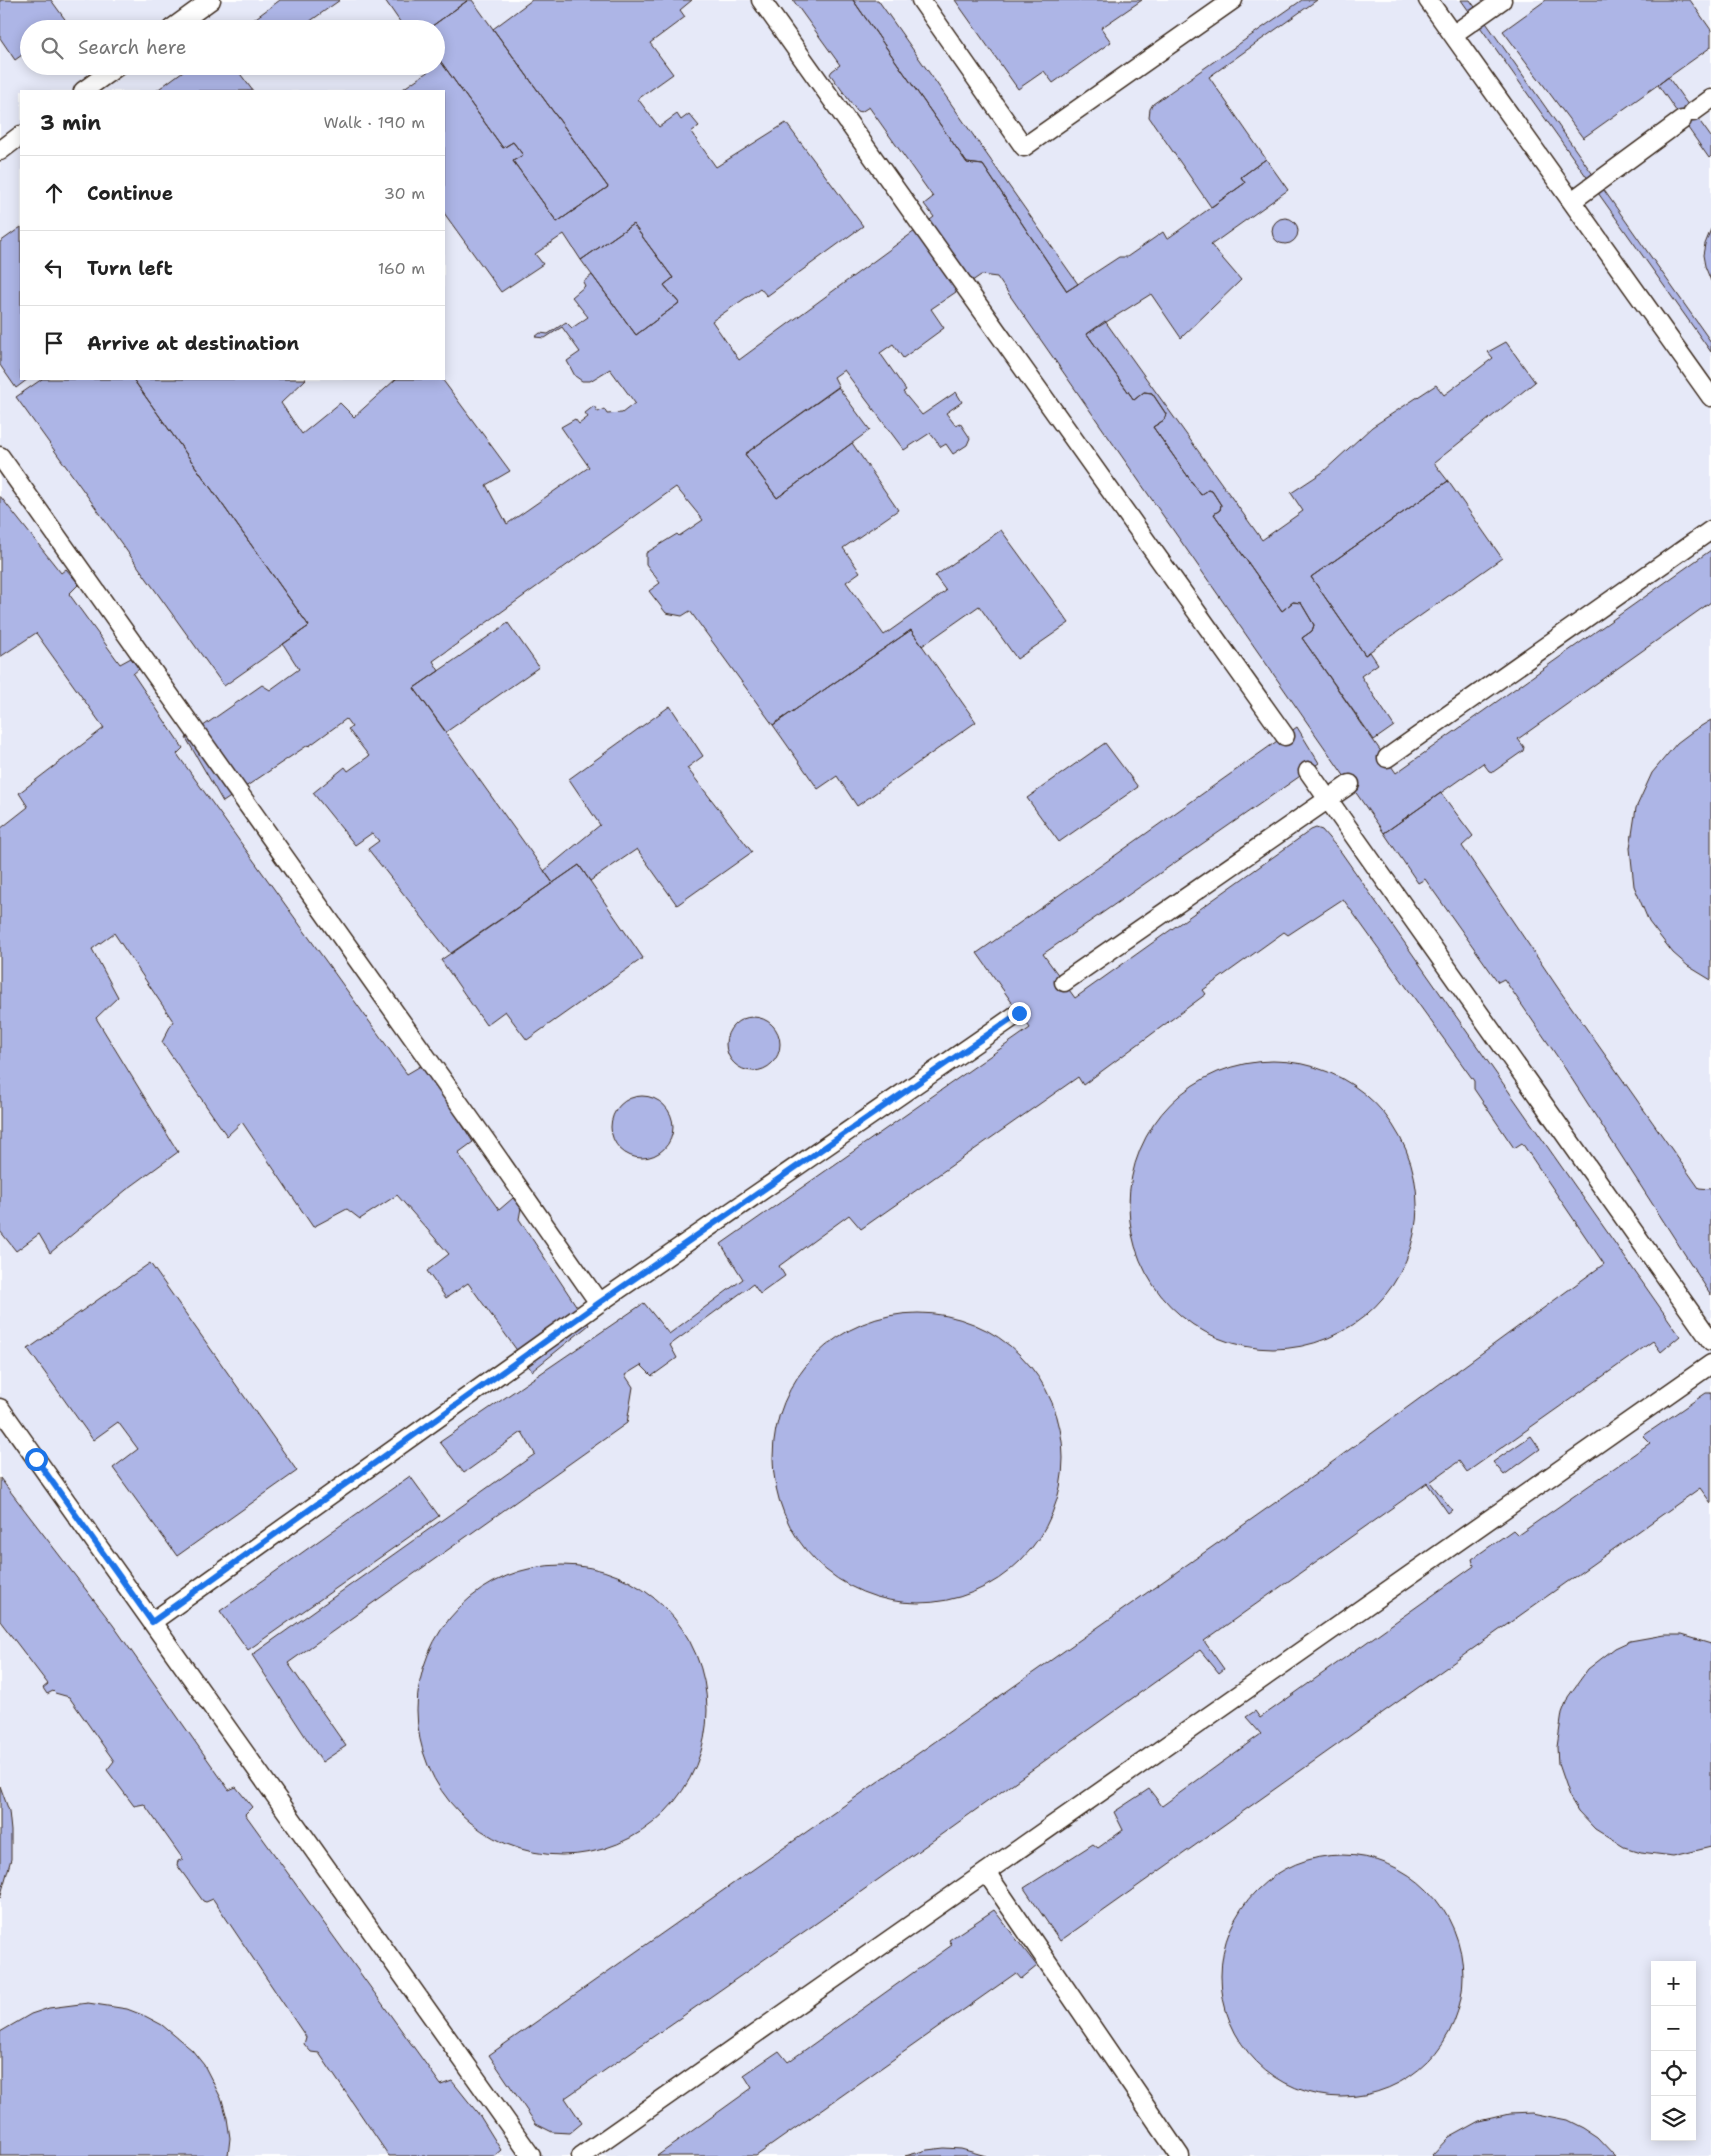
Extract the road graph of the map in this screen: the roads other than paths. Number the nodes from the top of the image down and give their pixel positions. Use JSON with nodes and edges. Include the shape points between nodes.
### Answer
{"nodes":[{"id":1,"x":211,"y":0,"type":"edge"},
{"id":2,"x":761,"y":0,"type":"edge"},
{"id":3,"x":920,"y":0,"type":"edge"},
{"id":4,"x":1233,"y":0,"type":"edge"},
{"id":5,"x":1428,"y":0,"type":"edge"},
{"id":6,"x":1502,"y":0,"type":"edge"},
{"id":7,"x":183,"y":20,"type":"edge"},
{"id":8,"x":1454,"y":34,"type":"junction"},
{"id":9,"x":105,"y":75,"type":"edge"},
{"id":10,"x":84,"y":90,"type":"edge"},
{"id":11,"x":1711,"y":99,"type":"edge"},
{"id":12,"x":20,"y":136,"type":"edge"},
{"id":13,"x":0,"y":150,"type":"edge"},
{"id":14,"x":1572,"y":201,"type":"junction"},
{"id":15,"x":1711,"y":397,"type":"edge"},
{"id":16,"x":0,"y":456,"type":"edge"},
{"id":17,"x":1711,"y":530,"type":"edge"},
{"id":18,"x":1285,"y":736,"type":"dead end"},
{"id":19,"x":1387,"y":758,"type":"dead end"},
{"id":20,"x":1308,"y":771,"type":"dead end"},
{"id":21,"x":1350,"y":784,"type":"dead end"},
{"id":22,"x":1328,"y":800,"type":"junction"},
{"id":23,"x":1064,"y":982,"type":"dead end"},
{"id":24,"x":1019,"y":1013,"type":"dead end"},
{"id":25,"x":599,"y":1303,"type":"junction"},
{"id":26,"x":1711,"y":1341,"type":"edge"},
{"id":27,"x":1711,"y":1364,"type":"edge"},
{"id":28,"x":0,"y":1408,"type":"edge"},
{"id":29,"x":152,"y":1622,"type":"junction"},
{"id":30,"x":986,"y":1872,"type":"junction"},
{"id":31,"x":531,"y":2156,"type":"edge"},
{"id":32,"x":581,"y":2156,"type":"edge"},
{"id":33,"x":1180,"y":2156,"type":"edge"}],
"edges":[{"from":1,"to":7,"type":"lane"},
{"from":2,"to":18,"type":"lane"},
{"from":3,"to":4,"type":"lane","via":[[1024,147]]},
{"from":5,"to":8,"type":"lane"},
{"from":6,"to":8,"type":"lane"},
{"from":8,"to":14,"type":"lane"},
{"from":9,"to":10,"type":"lane"},
{"from":11,"to":14,"type":"lane"},
{"from":12,"to":13,"type":"lane"},
{"from":14,"to":15,"type":"lane"},
{"from":16,"to":25,"type":"lane"},
{"from":17,"to":19,"type":"lane"},
{"from":20,"to":22,"type":"lane"},
{"from":21,"to":22,"type":"lane"},
{"from":22,"to":23,"type":"lane"},
{"from":22,"to":26,"type":"lane"},
{"from":24,"to":25,"type":"lane"},
{"from":25,"to":29,"type":"lane"},
{"from":27,"to":30,"type":"lane"},
{"from":28,"to":29,"type":"lane"},
{"from":29,"to":31,"type":"lane"},
{"from":30,"to":32,"type":"lane"},
{"from":30,"to":33,"type":"lane"}]}
